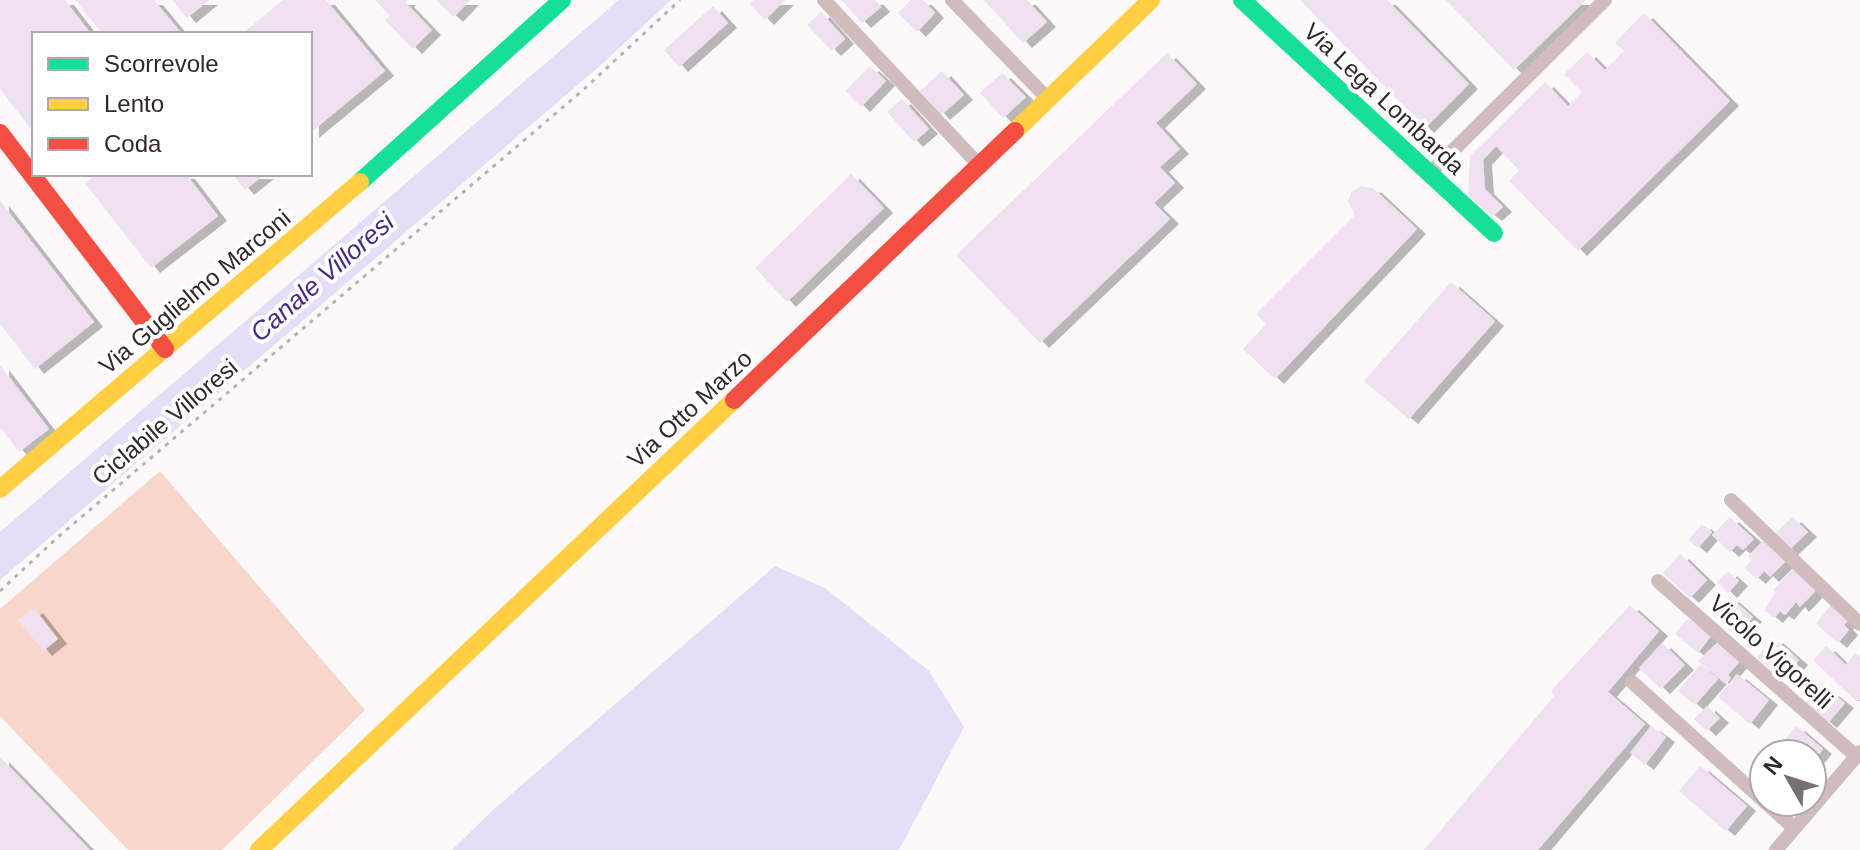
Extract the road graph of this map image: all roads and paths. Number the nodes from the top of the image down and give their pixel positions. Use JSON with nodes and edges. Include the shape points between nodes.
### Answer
{"nodes":[{"id":1,"x":562,"y":0,"type":"edge"},
{"id":2,"x":680,"y":0,"type":"edge"},
{"id":3,"x":824,"y":0,"type":"edge"},
{"id":4,"x":952,"y":0,"type":"edge"},
{"id":5,"x":1151,"y":0,"type":"edge"},
{"id":6,"x":1242,"y":0,"type":"edge"},
{"id":7,"x":1605,"y":0,"type":"edge"},
{"id":8,"x":1048,"y":99,"type":"junction"},
{"id":9,"x":0,"y":133,"type":"edge"},
{"id":10,"x":979,"y":165,"type":"junction"},
{"id":11,"x":1430,"y":173,"type":"junction"},
{"id":12,"x":32,"y":175,"type":"edge"},
{"id":13,"x":33,"y":176,"type":"edge"},
{"id":14,"x":1494,"y":233,"type":"dead end"},
{"id":15,"x":165,"y":349,"type":"junction"},
{"id":16,"x":0,"y":489,"type":"edge"},
{"id":17,"x":1731,"y":500,"type":"dead end"},
{"id":18,"x":1658,"y":581,"type":"dead end"},
{"id":19,"x":1,"y":589,"type":"edge"},
{"id":20,"x":1860,"y":624,"type":"edge"},
{"id":21,"x":1632,"y":682,"type":"dead end"},
{"id":22,"x":1858,"y":754,"type":"edge"},
{"id":23,"x":1748,"y":786,"type":"edge"},
{"id":24,"x":1783,"y":818,"type":"edge"},
{"id":25,"x":1794,"y":828,"type":"junction"},
{"id":26,"x":259,"y":850,"type":"edge"},
{"id":27,"x":1776,"y":850,"type":"edge"}],
"edges":[{"from":1,"to":15,"type":"street","name":"Via Guglielmo Marconi","via":[[331,209]]},
{"from":2,"to":19,"type":"path","name":"Ciclabile Villoresi","via":[[582,91]]},
{"from":3,"to":10,"type":"street"},
{"from":4,"to":8,"type":"street"},
{"from":5,"to":8,"type":"street","name":"Via Otto Marzo"},
{"from":6,"to":11,"type":"street","name":"Via Lega Lombarda"},
{"from":7,"to":11,"type":"street"},
{"from":8,"to":10,"type":"street","name":"Via Otto Marzo"},
{"from":9,"to":12,"type":"street"},
{"from":10,"to":26,"type":"street","name":"Via Otto Marzo"},
{"from":11,"to":14,"type":"street","name":"Via Lega Lombarda"},
{"from":13,"to":15,"type":"street"},
{"from":15,"to":16,"type":"street","name":"Via Guglielmo Marconi"},
{"from":17,"to":20,"type":"street"},
{"from":18,"to":22,"type":"street","name":"Vicolo Vigorelli"},
{"from":21,"to":23,"type":"street"},
{"from":22,"to":25,"type":"street"},
{"from":24,"to":25,"type":"street"},
{"from":25,"to":27,"type":"street"}]}
